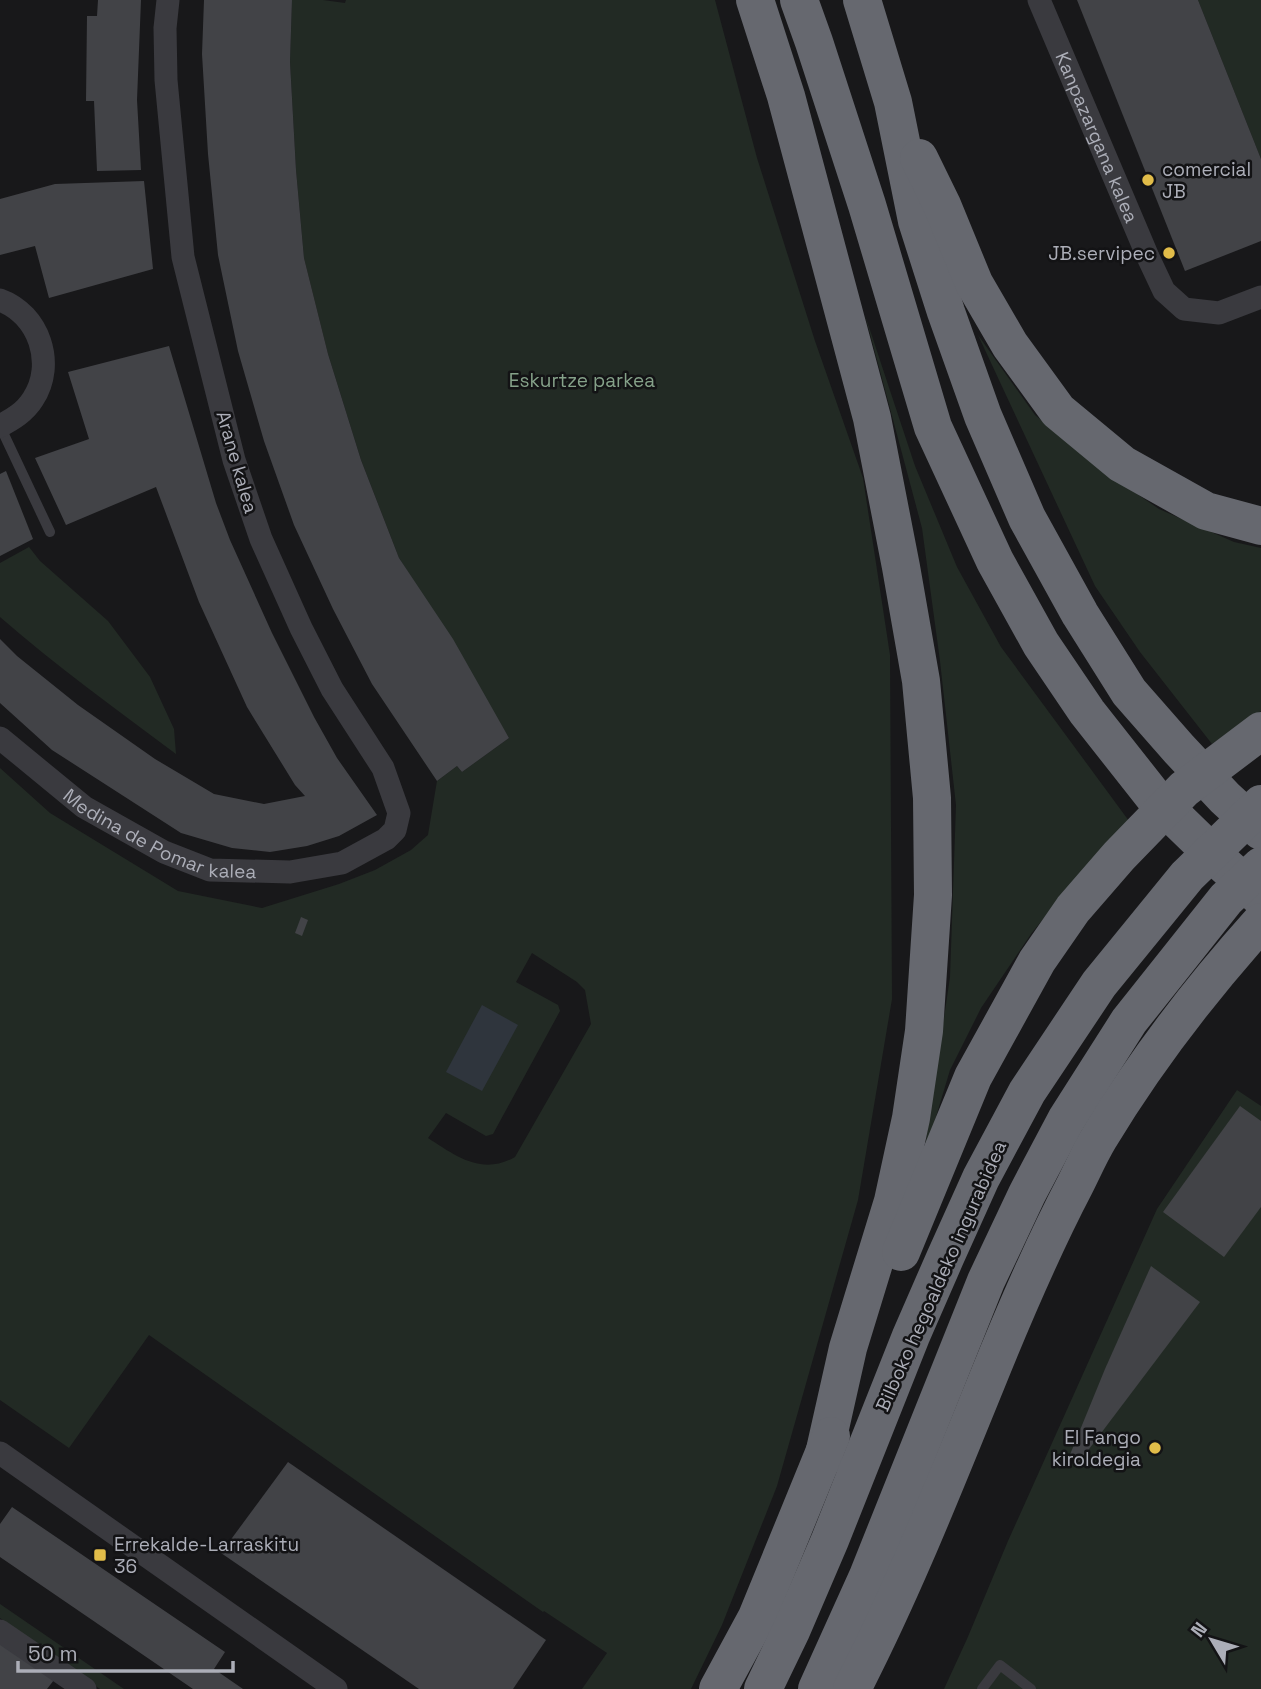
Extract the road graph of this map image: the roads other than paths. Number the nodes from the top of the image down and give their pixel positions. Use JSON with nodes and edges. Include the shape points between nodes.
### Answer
{"nodes":[{"id":1,"x":169,"y":0,"type":"edge"},
{"id":2,"x":755,"y":0,"type":"edge"},
{"id":3,"x":799,"y":0,"type":"edge"},
{"id":4,"x":863,"y":0,"type":"edge"},
{"id":5,"x":1039,"y":0,"type":"edge"},
{"id":6,"x":893,"y":102,"type":"junction"},
{"id":7,"x":1261,"y":297,"type":"edge"},
{"id":8,"x":0,"y":300,"type":"edge"},
{"id":9,"x":0,"y":426,"type":"edge"},
{"id":10,"x":1261,"y":526,"type":"edge"},
{"id":11,"x":50,"y":532,"type":"dead end"},
{"id":12,"x":1261,"y":730,"type":"edge"},
{"id":13,"x":0,"y":738,"type":"edge"},
{"id":14,"x":1261,"y":804,"type":"edge"},
{"id":15,"x":1261,"y":831,"type":"edge"},
{"id":16,"x":342,"y":863,"type":"joint"},
{"id":17,"x":1261,"y":866,"type":"edge"},
{"id":18,"x":1261,"y":898,"type":"edge"},
{"id":19,"x":1261,"y":922,"type":"edge"},
{"id":20,"x":0,"y":1453,"type":"edge"},
{"id":21,"x":823,"y":1459,"type":"junction"},
{"id":22,"x":0,"y":1631,"type":"edge"},
{"id":23,"x":85,"y":1689,"type":"edge"},
{"id":24,"x":336,"y":1689,"type":"edge"},
{"id":25,"x":718,"y":1689,"type":"edge"},
{"id":26,"x":763,"y":1689,"type":"edge"},
{"id":27,"x":817,"y":1689,"type":"edge"},
{"id":28,"x":852,"y":1689,"type":"edge"},
{"id":29,"x":982,"y":1689,"type":"edge"},
{"id":30,"x":1031,"y":1689,"type":"edge"}],
"edges":[{"from":1,"to":16,"type":"street","name":"Arane kalea","via":[[166,80],[183,257],[234,460],[261,539],[301,628],[332,689],[383,768],[399,813],[395,830],[386,839]]},
{"from":2,"to":21,"type":"highway","via":[[790,109],[872,418],[921,681],[932,799],[931,936],[911,1118],[893,1201],[848,1348]]},
{"from":3,"to":18,"type":"highway","via":[[933,427],[995,561],[1041,644],[1154,797]]},
{"from":4,"to":6,"type":"highway"},
{"from":5,"to":7,"type":"street","name":"Kanpazargana kalea","via":[[1164,291],[1184,309],[1219,313]]},
{"from":6,"to":10,"type":"highway","via":[[974,283],[1010,345],[1058,411],[1122,464],[1206,511]]},
{"from":6,"to":15,"type":"highway","via":[[917,221],[946,312],[983,416],[1027,518],[1129,692],[1179,750]]},
{"from":8,"to":9,"type":"street","via":[[27,317],[44,357],[42,379],[33,399],[19,415]]},
{"from":9,"to":11,"type":"lane"},
{"from":12,"to":21,"type":"highway","via":[[1184,789],[1119,856],[1073,909],[1037,961],[974,1077],[906,1237]]},
{"from":13,"to":16,"type":"street","name":"Medina de Pomar kalea","via":[[84,807],[163,852],[209,870],[290,872]]},
{"from":14,"to":26,"type":"highway","name":"Bilboko hegoaldeko ingurabidea","via":[[1187,876],[1099,984],[1027,1092],[945,1258],[830,1540]]},
{"from":17,"to":27,"type":"highway","via":[[1226,899],[1129,1021],[1066,1119],[986,1282],[868,1576]]},
{"from":19,"to":28,"type":"highway","via":[[1156,1050],[1098,1139],[1019,1302],[938,1500]]},
{"from":20,"to":24,"type":"street"},
{"from":21,"to":25,"type":"highway","via":[[757,1617]]},
{"from":22,"to":23,"type":"street"},
{"from":29,"to":30,"type":"lane","via":[[1000,1665]]}]}
